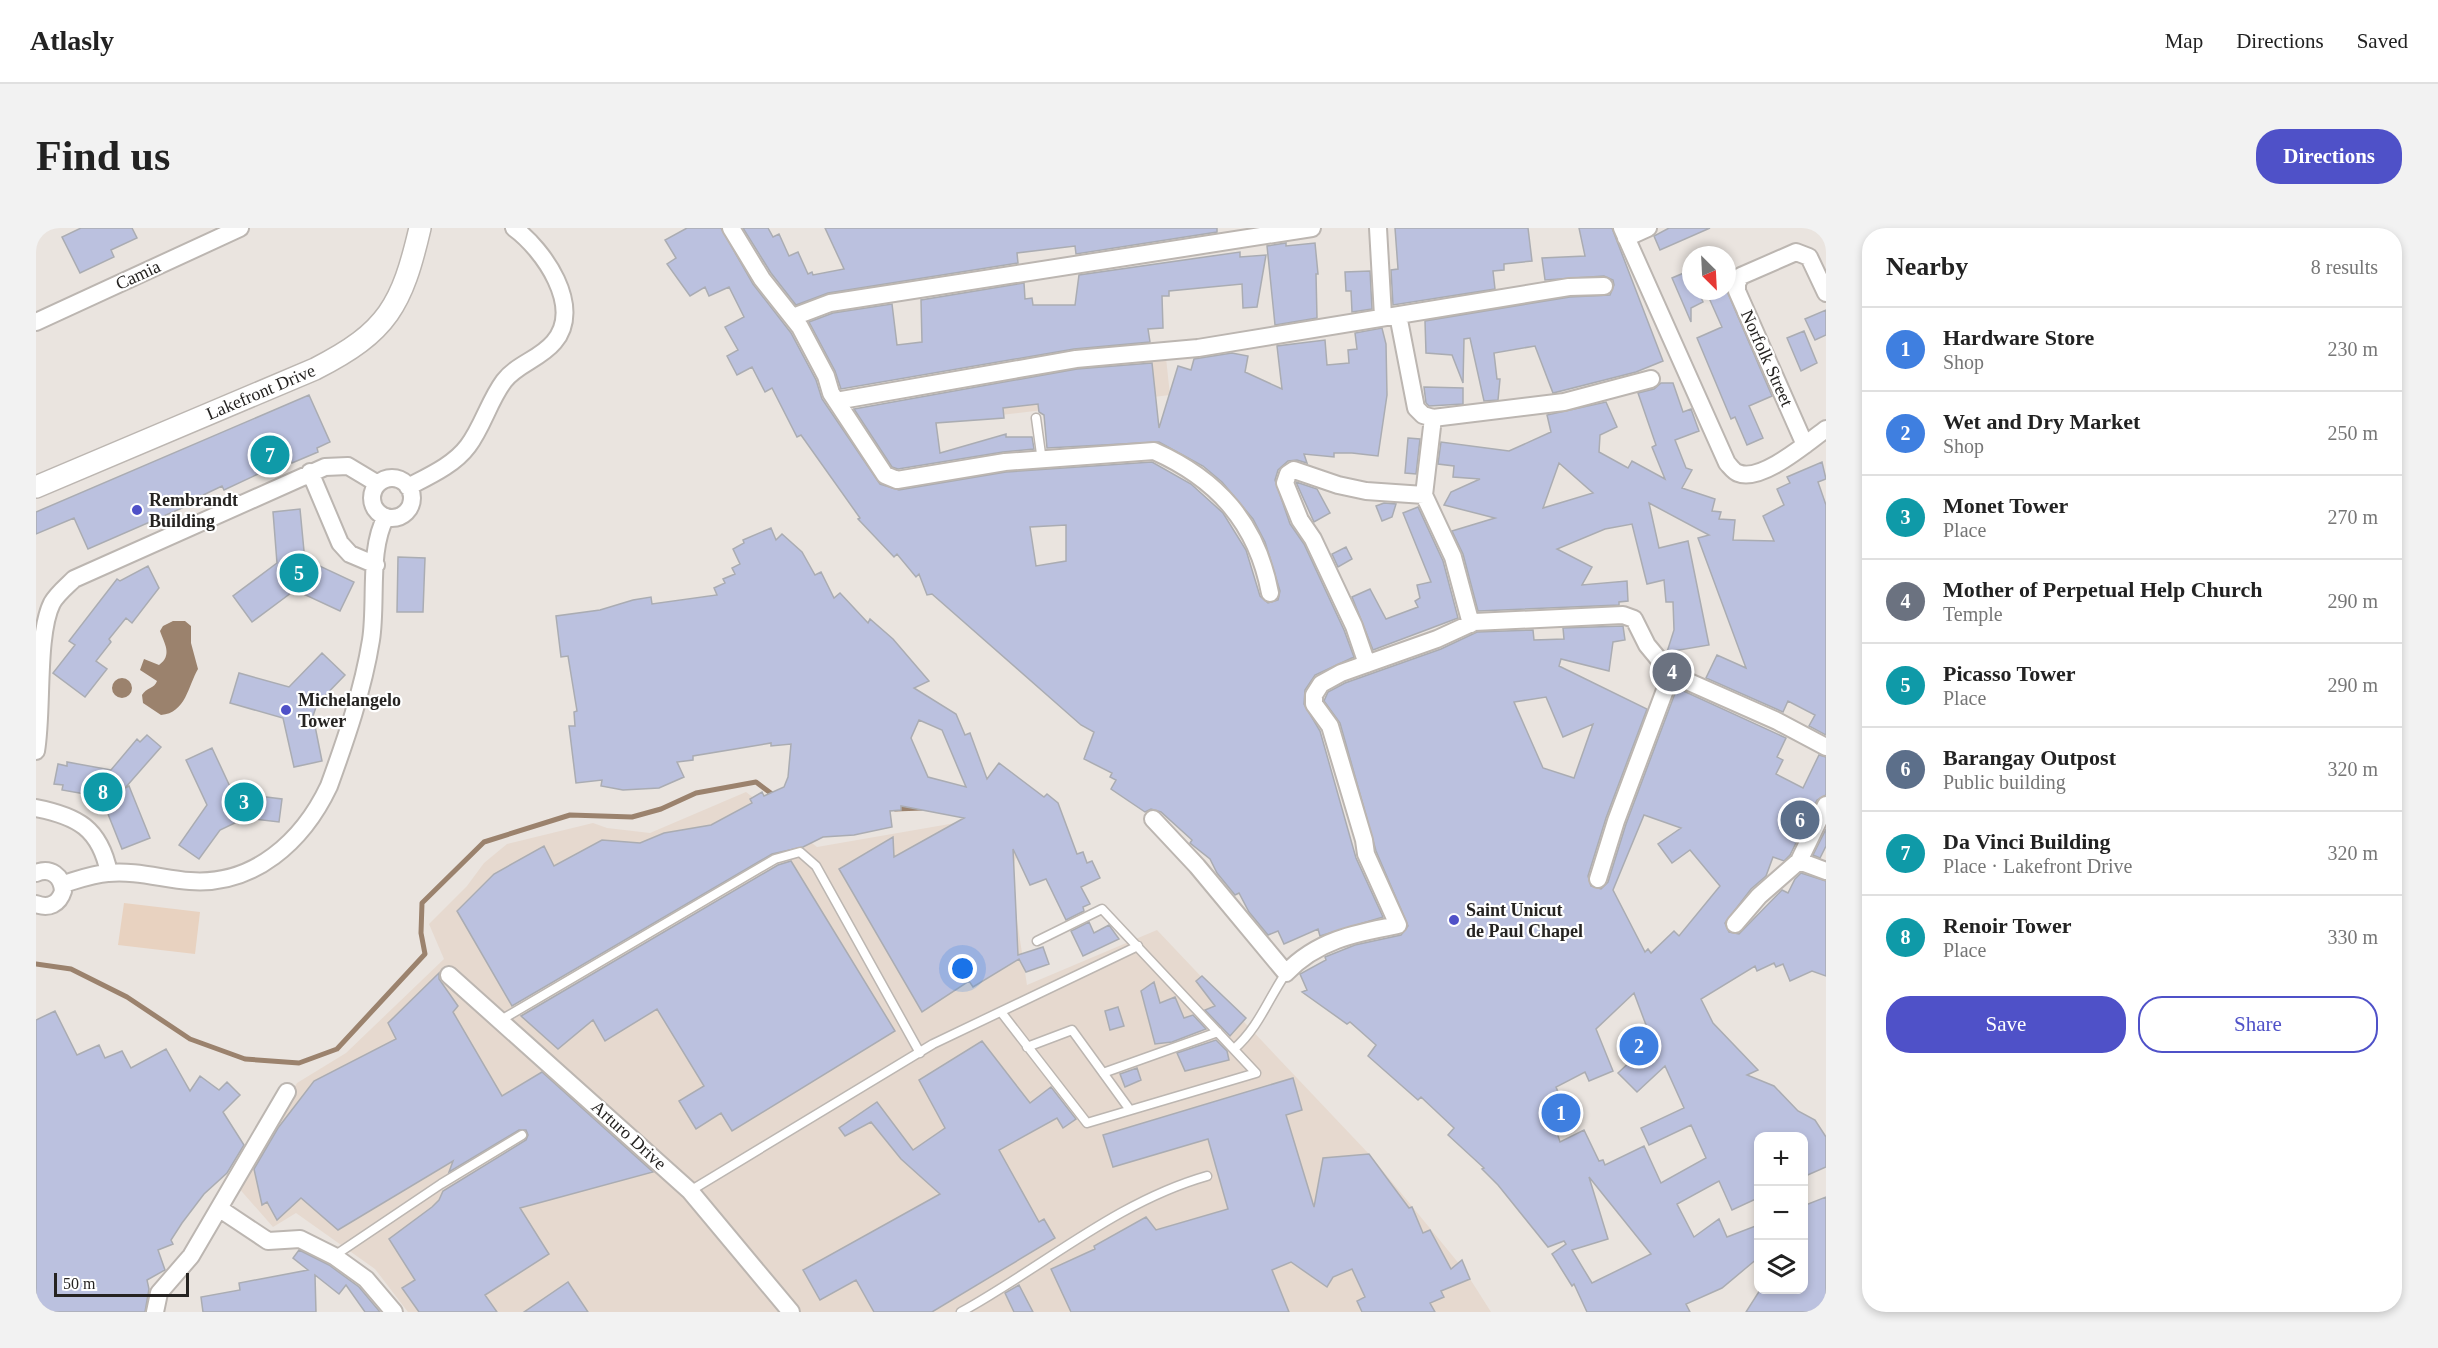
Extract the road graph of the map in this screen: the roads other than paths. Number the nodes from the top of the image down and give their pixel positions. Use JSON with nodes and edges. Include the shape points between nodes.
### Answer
{"nodes":[{"id":1,"x":240,"y":228,"type":"edge"},
{"id":2,"x":420,"y":228,"type":"edge"},
{"id":3,"x":514,"y":228,"type":"edge"},
{"id":4,"x":731,"y":228,"type":"edge"},
{"id":5,"x":1312,"y":228,"type":"edge"},
{"id":6,"x":1378,"y":228,"type":"edge"},
{"id":7,"x":1648,"y":228,"type":"edge"},
{"id":8,"x":1624,"y":233,"type":"edge"},
{"id":9,"x":1604,"y":286,"type":"dead end"},
{"id":10,"x":1826,"y":293,"type":"edge"},
{"id":11,"x":1390,"y":316,"type":"junction"},
{"id":12,"x":793,"y":317,"type":"junction"},
{"id":13,"x":36,"y":322,"type":"edge"},
{"id":14,"x":1651,"y":378,"type":"dead end"},
{"id":15,"x":836,"y":401,"type":"junction"},
{"id":16,"x":1036,"y":418,"type":"dead end"},
{"id":17,"x":1433,"y":418,"type":"junction"},
{"id":18,"x":1826,"y":429,"type":"edge"},
{"id":19,"x":1805,"y":445,"type":"junction"},
{"id":20,"x":1042,"y":461,"type":"junction"},
{"id":21,"x":310,"y":472,"type":"junction"},
{"id":22,"x":378,"y":484,"type":"junction"},
{"id":23,"x":36,"y":487,"type":"edge"},
{"id":24,"x":408,"y":487,"type":"junction"},
{"id":25,"x":1424,"y":495,"type":"junction"},
{"id":26,"x":386,"y":517,"type":"junction"},
{"id":27,"x":376,"y":566,"type":"junction"},
{"id":28,"x":1270,"y":593,"type":"dead end"},
{"id":29,"x":1471,"y":624,"type":"junction"},
{"id":30,"x":1367,"y":664,"type":"junction"},
{"id":31,"x":1671,"y":674,"type":"junction"},
{"id":32,"x":1826,"y":747,"type":"edge"},
{"id":33,"x":36,"y":752,"type":"edge"},
{"id":34,"x":1826,"y":805,"type":"edge"},
{"id":35,"x":36,"y":808,"type":"edge"},
{"id":36,"x":1153,"y":819,"type":"dead end"},
{"id":37,"x":1799,"y":861,"type":"junction"},
{"id":38,"x":1826,"y":871,"type":"edge"},
{"id":39,"x":36,"y":873,"type":"edge"},
{"id":40,"x":109,"y":873,"type":"junction"},
{"id":41,"x":1598,"y":879,"type":"dead end"},
{"id":42,"x":63,"y":884,"type":"junction"},
{"id":43,"x":36,"y":904,"type":"edge"},
{"id":44,"x":1735,"y":924,"type":"dead end"},
{"id":45,"x":1037,"y":941,"type":"dead end"},
{"id":46,"x":1138,"y":946,"type":"junction"},
{"id":47,"x":1286,"y":972,"type":"junction"},
{"id":48,"x":449,"y":975,"type":"dead end"},
{"id":49,"x":1001,"y":1012,"type":"junction"},
{"id":50,"x":501,"y":1020,"type":"junction"},
{"id":51,"x":1218,"y":1032,"type":"junction"},
{"id":52,"x":1027,"y":1047,"type":"junction"},
{"id":53,"x":1234,"y":1049,"type":"junction"},
{"id":54,"x":920,"y":1053,"type":"junction"},
{"id":55,"x":1103,"y":1073,"type":"junction"},
{"id":56,"x":287,"y":1092,"type":"dead end"},
{"id":57,"x":1130,"y":1110,"type":"junction"},
{"id":58,"x":522,"y":1135,"type":"dead end"},
{"id":59,"x":1206,"y":1176,"type":"dead end"},
{"id":60,"x":690,"y":1191,"type":"junction"},
{"id":61,"x":220,"y":1209,"type":"junction"},
{"id":62,"x":334,"y":1256,"type":"junction"},
{"id":63,"x":155,"y":1312,"type":"edge"},
{"id":64,"x":394,"y":1312,"type":"edge"},
{"id":65,"x":791,"y":1312,"type":"edge"},
{"id":66,"x":961,"y":1312,"type":"edge"}],
"edges":[{"from":1,"to":13,"type":"street","name":"Camia"},
{"from":2,"to":23,"type":"street","name":"Lakefront Drive","via":[[405,286],[389,314],[349,352]]},
{"from":3,"to":24,"type":"street","via":[[537,252],[558,287],[564,309],[561,331],[547,349],[516,369],[504,382],[460,455]]},
{"from":4,"to":12,"type":"street","via":[[762,279]]},
{"from":5,"to":12,"type":"street","via":[[830,303]]},
{"from":6,"to":11,"type":"street"},
{"from":7,"to":8,"type":"street"},
{"from":8,"to":19,"type":"street","via":[[1727,464],[1738,473],[1752,474],[1790,458]]},
{"from":9,"to":11,"type":"street","via":[[1569,287]]},
{"from":10,"to":19,"type":"street","name":"Norfolk Street","via":[[1809,257],[1796,252],[1740,276],[1737,283],[1737,291]]},
{"from":11,"to":15,"type":"street","via":[[1198,348],[1076,359]]},
{"from":11,"to":17,"type":"street","via":[[1416,408]]},
{"from":12,"to":15,"type":"street"},
{"from":14,"to":17,"type":"street","via":[[1564,402]]},
{"from":15,"to":20,"type":"street","via":[[885,475],[897,480],[1005,462]]},
{"from":16,"to":20,"type":"lane"},
{"from":17,"to":25,"type":"street"},
{"from":18,"to":19,"type":"street"},
{"from":20,"to":28,"type":"street","via":[[1154,451],[1174,460],[1235,508],[1261,559]]},
{"from":21,"to":22,"type":"street","via":[[348,466]]},
{"from":21,"to":27,"type":"street","via":[[340,543],[350,554]]},
{"from":21,"to":33,"type":"street","via":[[74,579],[53,602],[44,627]]},
{"from":22,"to":24,"type":"street","via":[[390,478]]},
{"from":22,"to":26,"type":"street","via":[[371,499]]},
{"from":24,"to":26,"type":"street","via":[[412,498],[408,510],[398,517]]},
{"from":25,"to":29,"type":"street","via":[[1453,556]]},
{"from":25,"to":30,"type":"street","via":[[1366,491],[1294,470],[1288,474],[1285,483],[1300,520],[1354,626]]},
{"from":26,"to":27,"type":"street","via":[[378,531]]},
{"from":27,"to":40,"type":"street","via":[[366,669],[329,786],[299,835],[270,860],[233,878],[212,882]]},
{"from":29,"to":30,"type":"street"},
{"from":29,"to":31,"type":"street","via":[[1623,615],[1634,619],[1647,645]]},
{"from":30,"to":47,"type":"street","via":[[1321,684],[1314,704],[1330,726],[1366,854],[1398,925],[1318,946]]},
{"from":31,"to":32,"type":"street"},
{"from":31,"to":41,"type":"street"},
{"from":34,"to":37,"type":"street"},
{"from":35,"to":40,"type":"street","via":[[83,824],[104,851]]},
{"from":36,"to":47,"type":"street"},
{"from":37,"to":38,"type":"street"},
{"from":37,"to":44,"type":"street"},
{"from":39,"to":42,"type":"street","via":[[54,873]]},
{"from":40,"to":42,"type":"street"},
{"from":42,"to":43,"type":"street","via":[[56,903]]},
{"from":45,"to":46,"type":"lane","via":[[1102,909]]},
{"from":46,"to":49,"type":"lane"},
{"from":46,"to":51,"type":"lane"},
{"from":47,"to":53,"type":"lane","via":[[1258,1023]]},
{"from":48,"to":50,"type":"street","name":"Arturo Drive"},
{"from":49,"to":52,"type":"lane"},
{"from":49,"to":54,"type":"lane"},
{"from":50,"to":54,"type":"lane","via":[[775,859],[800,852],[816,866]]},
{"from":50,"to":60,"type":"street","name":"Arturo Drive"},
{"from":51,"to":53,"type":"lane"},
{"from":51,"to":55,"type":"lane"},
{"from":52,"to":55,"type":"lane","via":[[1072,1030]]},
{"from":52,"to":57,"type":"lane","via":[[1087,1124]]},
{"from":53,"to":57,"type":"lane","via":[[1256,1073]]},
{"from":54,"to":60,"type":"lane"},
{"from":55,"to":57,"type":"lane"},
{"from":56,"to":61,"type":"street"},
{"from":58,"to":62,"type":"lane"},
{"from":59,"to":66,"type":"lane","via":[[1169,1187],[1119,1213]]},
{"from":60,"to":65,"type":"street","name":"Arturo Drive"},
{"from":61,"to":62,"type":"street","via":[[268,1241],[300,1239]]},
{"from":61,"to":63,"type":"street","via":[[191,1256],[159,1293]]},
{"from":62,"to":64,"type":"street","via":[[366,1279]]}]}
